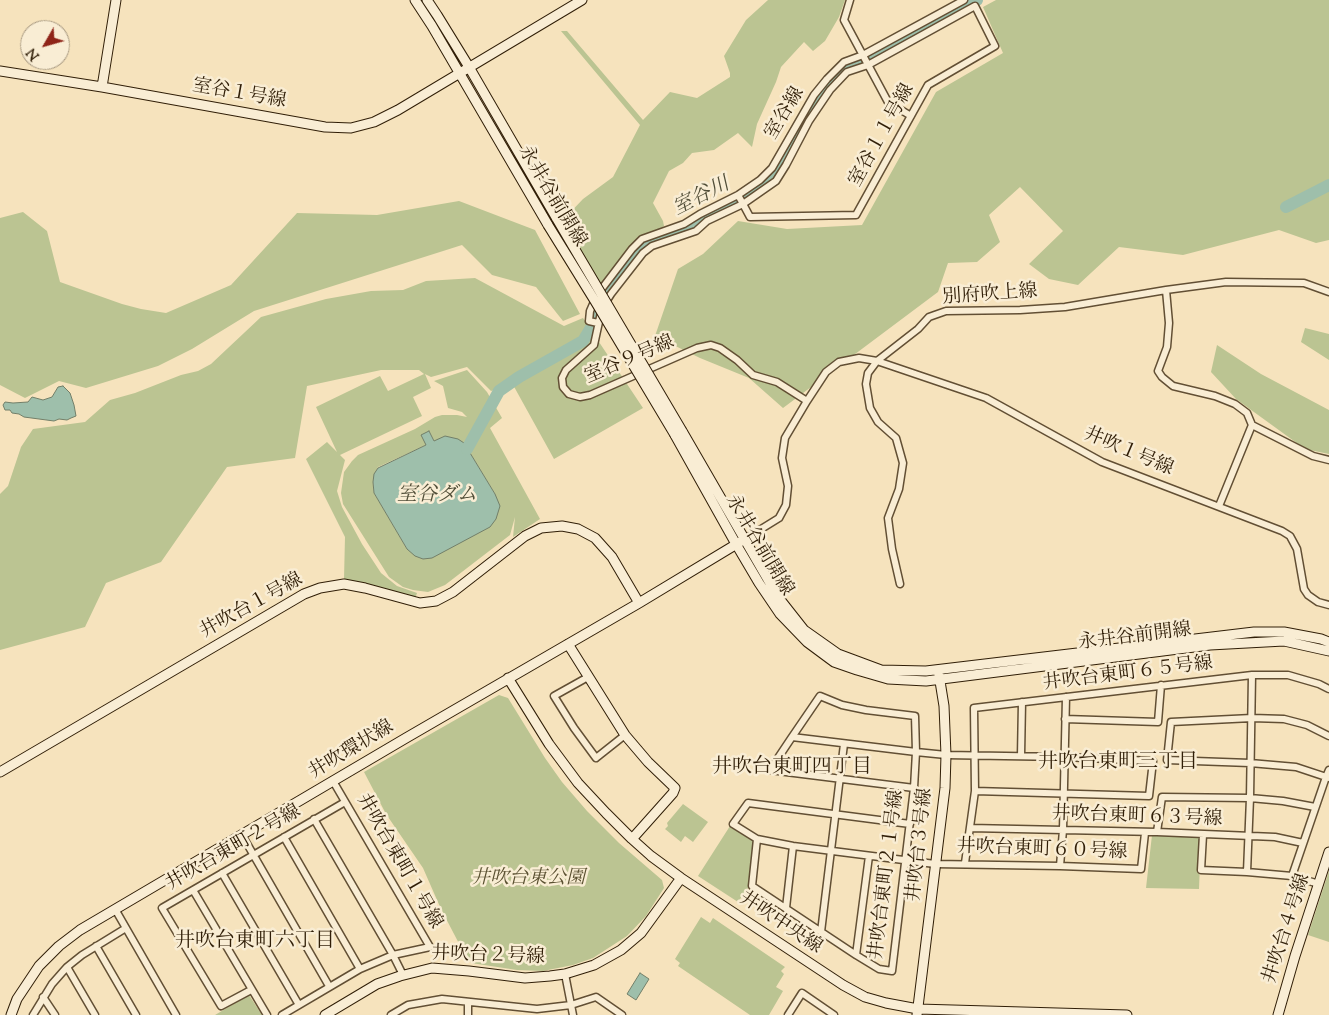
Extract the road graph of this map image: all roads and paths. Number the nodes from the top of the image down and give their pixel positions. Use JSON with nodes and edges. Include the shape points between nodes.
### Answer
{"nodes":[{"id":1,"x":116,"y":0,"type":"edge"},
{"id":2,"x":415,"y":0,"type":"edge"},
{"id":3,"x":426,"y":0,"type":"edge"},
{"id":4,"x":582,"y":0,"type":"edge"},
{"id":5,"x":850,"y":0,"type":"edge"},
{"id":6,"x":959,"y":1,"type":"edge"},
{"id":7,"x":863,"y":55,"type":"junction"},
{"id":8,"x":868,"y":64,"type":"junction"},
{"id":9,"x":469,"y":67,"type":"junction"},
{"id":10,"x":0,"y":71,"type":"edge"},
{"id":11,"x":460,"y":73,"type":"junction"},
{"id":12,"x":102,"y":87,"type":"junction"},
{"id":13,"x":911,"y":116,"type":"junction"},
{"id":14,"x":738,"y":195,"type":"junction"},
{"id":15,"x":743,"y":204,"type":"junction"},
{"id":16,"x":1166,"y":290,"type":"junction"},
{"id":17,"x":1329,"y":292,"type":"edge"},
{"id":18,"x":598,"y":324,"type":"junction"},
{"id":19,"x":878,"y":361,"type":"junction"},
{"id":20,"x":807,"y":401,"type":"junction"},
{"id":21,"x":1252,"y":425,"type":"junction"},
{"id":22,"x":678,"y":433,"type":"junction"},
{"id":23,"x":1329,"y":460,"type":"edge"},
{"id":24,"x":1219,"y":506,"type":"junction"},
{"id":25,"x":745,"y":539,"type":"junction"},
{"id":26,"x":736,"y":544,"type":"junction"},
{"id":27,"x":900,"y":584,"type":"dead end"},
{"id":28,"x":639,"y":603,"type":"junction"},
{"id":29,"x":1329,"y":605,"type":"edge"},
{"id":30,"x":1329,"y":642,"type":"edge"},
{"id":31,"x":568,"y":644,"type":"junction"},
{"id":32,"x":1329,"y":651,"type":"edge"},
{"id":33,"x":938,"y":669,"type":"junction"},
{"id":34,"x":1252,"y":675,"type":"junction"},
{"id":35,"x":588,"y":677,"type":"junction"},
{"id":36,"x":508,"y":678,"type":"junction"},
{"id":37,"x":939,"y":679,"type":"junction"},
{"id":38,"x":1161,"y":685,"type":"junction"},
{"id":39,"x":1329,"y":689,"type":"edge"},
{"id":40,"x":1066,"y":697,"type":"junction"},
{"id":41,"x":1022,"y":702,"type":"junction"},
{"id":42,"x":1252,"y":718,"type":"junction"},
{"id":43,"x":1065,"y":719,"type":"junction"},
{"id":44,"x":626,"y":735,"type":"junction"},
{"id":45,"x":792,"y":736,"type":"junction"},
{"id":46,"x":1329,"y":736,"type":"edge"},
{"id":47,"x":844,"y":744,"type":"junction"},
{"id":48,"x":916,"y":752,"type":"junction"},
{"id":49,"x":975,"y":754,"type":"junction"},
{"id":50,"x":946,"y":755,"type":"junction"},
{"id":51,"x":1021,"y":756,"type":"junction"},
{"id":52,"x":1064,"y":757,"type":"junction"},
{"id":53,"x":1250,"y":763,"type":"junction"},
{"id":54,"x":0,"y":772,"type":"edge"},
{"id":55,"x":1328,"y":775,"type":"edge"},
{"id":56,"x":840,"y":779,"type":"junction"},
{"id":57,"x":332,"y":781,"type":"junction"},
{"id":58,"x":914,"y":788,"type":"junction"},
{"id":59,"x":975,"y":791,"type":"junction"},
{"id":60,"x":1063,"y":794,"type":"junction"},
{"id":61,"x":1250,"y":798,"type":"junction"},
{"id":62,"x":345,"y":802,"type":"junction"},
{"id":63,"x":1315,"y":807,"type":"junction"},
{"id":64,"x":835,"y":815,"type":"junction"},
{"id":65,"x":314,"y":819,"type":"junction"},
{"id":66,"x":910,"y":824,"type":"junction"},
{"id":67,"x":970,"y":828,"type":"junction"},
{"id":68,"x":1063,"y":830,"type":"junction"},
{"id":69,"x":1158,"y":832,"type":"junction"},
{"id":70,"x":1145,"y":833,"type":"junction"},
{"id":71,"x":242,"y":835,"type":"junction"},
{"id":72,"x":1203,"y":835,"type":"junction"},
{"id":73,"x":1248,"y":836,"type":"junction"},
{"id":74,"x":284,"y":837,"type":"junction"},
{"id":75,"x":632,"y":839,"type":"junction"},
{"id":76,"x":757,"y":839,"type":"junction"},
{"id":77,"x":1303,"y":843,"type":"junction"},
{"id":78,"x":793,"y":846,"type":"junction"},
{"id":79,"x":831,"y":851,"type":"junction"},
{"id":80,"x":1329,"y":852,"type":"edge"},
{"id":81,"x":254,"y":855,"type":"junction"},
{"id":82,"x":869,"y":856,"type":"junction"},
{"id":83,"x":906,"y":860,"type":"junction"},
{"id":84,"x":936,"y":864,"type":"junction"},
{"id":85,"x":965,"y":864,"type":"junction"},
{"id":86,"x":1060,"y":866,"type":"junction"},
{"id":87,"x":1247,"y":872,"type":"junction"},
{"id":88,"x":222,"y":873,"type":"junction"},
{"id":89,"x":1292,"y":876,"type":"junction"},
{"id":90,"x":681,"y":878,"type":"junction"},
{"id":91,"x":1319,"y":884,"type":"junction"},
{"id":92,"x":193,"y":890,"type":"junction"},
{"id":93,"x":786,"y":908,"type":"junction"},
{"id":94,"x":115,"y":909,"type":"junction"},
{"id":95,"x":126,"y":928,"type":"junction"},
{"id":96,"x":821,"y":932,"type":"junction"},
{"id":97,"x":96,"y":946,"type":"junction"},
{"id":98,"x":393,"y":954,"type":"junction"},
{"id":99,"x":856,"y":955,"type":"junction"},
{"id":100,"x":67,"y":967,"type":"junction"},
{"id":101,"x":360,"y":969,"type":"junction"},
{"id":102,"x":565,"y":974,"type":"junction"},
{"id":103,"x":403,"y":975,"type":"junction"},
{"id":104,"x":329,"y":986,"type":"junction"},
{"id":105,"x":251,"y":990,"type":"junction"},
{"id":106,"x":43,"y":997,"type":"junction"},
{"id":107,"x":468,"y":1002,"type":"junction"},
{"id":108,"x":299,"y":1004,"type":"junction"},
{"id":109,"x":571,"y":1005,"type":"junction"},
{"id":110,"x":918,"y":1012,"type":"edge"},
{"id":111,"x":329,"y":1014,"type":"edge"},
{"id":112,"x":11,"y":1015,"type":"edge"},
{"id":113,"x":33,"y":1015,"type":"edge"},
{"id":114,"x":55,"y":1015,"type":"edge"},
{"id":115,"x":95,"y":1015,"type":"edge"},
{"id":116,"x":136,"y":1015,"type":"edge"},
{"id":117,"x":176,"y":1015,"type":"edge"},
{"id":118,"x":267,"y":1015,"type":"edge"},
{"id":119,"x":282,"y":1015,"type":"edge"},
{"id":120,"x":391,"y":1015,"type":"edge"},
{"id":121,"x":468,"y":1015,"type":"edge"},
{"id":122,"x":574,"y":1015,"type":"edge"},
{"id":123,"x":622,"y":1015,"type":"edge"},
{"id":124,"x":788,"y":1015,"type":"edge"},
{"id":125,"x":834,"y":1015,"type":"edge"},
{"id":126,"x":1127,"y":1015,"type":"edge"},
{"id":127,"x":1278,"y":1015,"type":"edge"}],
"edges":[{"from":1,"to":12,"type":"street"},
{"from":2,"to":11,"type":"street","name":"永井谷前開線"},
{"from":3,"to":9,"type":"street","name":"永井谷前開線"},
{"from":4,"to":9,"type":"street","name":"室谷１号線"},
{"from":5,"to":7,"type":"street","via":[[844,20]]},
{"from":6,"to":7,"type":"street","name":"室谷線"},
{"from":7,"to":8,"type":"street"},
{"from":7,"to":14,"type":"street","name":"室谷線","via":[[844,62],[827,79],[814,95],[772,168]]},
{"from":8,"to":13,"type":"street","via":[[888,102]]},
{"from":8,"to":13,"type":"street","name":"室谷１１号線","via":[[975,6],[995,46],[928,85]]},
{"from":8,"to":15,"type":"street","name":"室谷１１号線","via":[[847,72],[830,90],[808,121],[776,181]]},
{"from":9,"to":11,"type":"street","name":"室谷１号線"},
{"from":9,"to":22,"type":"street","name":"永井谷前開線","bridge":true},
{"from":10,"to":12,"type":"street","name":"室谷１号線"},
{"from":11,"to":12,"type":"street","name":"室谷１号線","via":[[398,110],[374,122],[351,128],[325,127]]},
{"from":11,"to":22,"type":"street","name":"永井谷前開線","bridge":true,"via":[[548,225]]},
{"from":13,"to":15,"type":"street","name":"室谷１１号線","via":[[856,215],[750,217]]},
{"from":14,"to":15,"type":"street"},
{"from":14,"to":18,"type":"street","name":"室谷線","via":[[684,224],[642,239],[597,295],[589,321]]},
{"from":15,"to":18,"type":"street","name":"室谷９号線","via":[[707,221],[696,231],[652,246],[643,253],[602,308]]},
{"from":16,"to":17,"type":"street","name":"別府吹上線","via":[[1226,282],[1304,282]]},
{"from":16,"to":19,"type":"street","name":"別府吹上線","via":[[1065,307],[946,311],[930,317]]},
{"from":16,"to":21,"type":"street","via":[[1167,348],[1158,371],[1173,386],[1235,404],[1247,413]]},
{"from":18,"to":20,"type":"street","name":"室谷９号線","via":[[594,345],[566,370],[562,378],[563,387],[569,394],[590,395],[697,348],[711,345],[720,348],[753,374],[777,382]]},
{"from":19,"to":20,"type":"street","name":"井吹１号線","via":[[859,358],[839,362],[826,372]]},
{"from":19,"to":24,"type":"street","name":"井吹１号線","via":[[986,398],[1102,462]]},
{"from":19,"to":27,"type":"street","name":"別府吹上線","via":[[868,373],[866,384],[870,408],[878,422],[896,438],[903,463],[899,489],[888,518]]},
{"from":20,"to":25,"type":"street","name":"井吹１号線","via":[[785,438],[782,458],[788,486],[786,504],[779,518]]},
{"from":21,"to":23,"type":"street","via":[[1313,456]]},
{"from":21,"to":24,"type":"street"},
{"from":22,"to":25,"type":"street","name":"永井谷前開線"},
{"from":22,"to":26,"type":"street","name":"永井谷前開線"},
{"from":24,"to":29,"type":"street","name":"井吹１号線","via":[[1290,536],[1297,548],[1304,589],[1318,602]]},
{"from":25,"to":26,"type":"street","name":"井吹環状線"},
{"from":25,"to":33,"type":"street","name":"永井谷前開線","via":[[778,597],[804,630],[838,654],[881,670]]},
{"from":26,"to":28,"type":"street","name":"井吹環状線"},
{"from":26,"to":37,"type":"street","name":"永井谷前開線","via":[[780,614],[806,642],[834,662],[888,679]]},
{"from":28,"to":31,"type":"street","name":"井吹環状線"},
{"from":28,"to":54,"type":"street","name":"井吹台１号線","via":[[612,557],[596,538],[578,528],[541,528],[525,536],[453,592],[436,601],[420,603],[344,584],[304,594]]},
{"from":30,"to":33,"type":"street","name":"永井谷前開線","via":[[1284,632],[1254,632]]},
{"from":31,"to":35,"type":"street"},
{"from":31,"to":36,"type":"street","name":"井吹環状線"},
{"from":32,"to":37,"type":"street","name":"永井谷前開線","via":[[1284,641],[1210,645]]},
{"from":33,"to":37,"type":"street","name":"井吹台３号線"},
{"from":34,"to":38,"type":"street","name":"井吹台東町６５号線"},
{"from":34,"to":39,"type":"street","name":"井吹台東町６５号線","via":[[1288,675]]},
{"from":34,"to":42,"type":"street"},
{"from":35,"to":44,"type":"street"},
{"from":35,"to":44,"type":"street","via":[[554,696],[574,728],[596,758]]},
{"from":36,"to":57,"type":"street","name":"井吹環状線"},
{"from":36,"to":75,"type":"street","name":"井吹中央線","via":[[578,783]]},
{"from":37,"to":50,"type":"street","name":"井吹台３号線","via":[[944,706]]},
{"from":38,"to":40,"type":"street","name":"井吹台東町６５号線"},
{"from":38,"to":43,"type":"street","via":[[1158,722]]},
{"from":40,"to":41,"type":"street","name":"井吹台東町６５号線"},
{"from":40,"to":43,"type":"street"},
{"from":41,"to":49,"type":"street","name":"井吹台東町６５号線","via":[[974,708]]},
{"from":41,"to":51,"type":"street"},
{"from":42,"to":46,"type":"street","via":[[1284,719],[1307,725]]},
{"from":42,"to":53,"type":"street"},
{"from":42,"to":53,"type":"street","via":[[1171,722],[1167,760]]},
{"from":43,"to":52,"type":"street"},
{"from":44,"to":75,"type":"street","via":[[675,788]]},
{"from":45,"to":47,"type":"street"},
{"from":45,"to":48,"type":"street","name":"井吹台東町２１号線","via":[[820,696],[842,705],[915,716]]},
{"from":45,"to":56,"type":"street","via":[[770,770]]},
{"from":47,"to":48,"type":"street"},
{"from":47,"to":56,"type":"street"},
{"from":48,"to":50,"type":"street"},
{"from":48,"to":58,"type":"street","name":"井吹台東町２１号線"},
{"from":49,"to":50,"type":"street"},
{"from":49,"to":51,"type":"street"},
{"from":49,"to":59,"type":"street"},
{"from":50,"to":84,"type":"street","name":"井吹台３号線"},
{"from":51,"to":52,"type":"street"},
{"from":52,"to":60,"type":"street"},
{"from":52,"to":60,"type":"street","via":[[1153,761],[1149,796]]},
{"from":53,"to":55,"type":"street","via":[[1296,767]]},
{"from":53,"to":61,"type":"street"},
{"from":55,"to":63,"type":"street"},
{"from":56,"to":58,"type":"street"},
{"from":56,"to":64,"type":"street"},
{"from":57,"to":62,"type":"street","name":"井吹台東町１号線"},
{"from":57,"to":71,"type":"street","name":"井吹環状線"},
{"from":58,"to":66,"type":"street","name":"井吹台東町２１号線"},
{"from":59,"to":60,"type":"street"},
{"from":59,"to":67,"type":"street"},
{"from":60,"to":68,"type":"street"},
{"from":61,"to":63,"type":"street"},
{"from":61,"to":69,"type":"street","via":[[1162,797]]},
{"from":61,"to":73,"type":"street"},
{"from":62,"to":65,"type":"street","name":"井吹台東町２号線"},
{"from":62,"to":98,"type":"street","name":"井吹台東町１号線","via":[[430,947]]},
{"from":63,"to":77,"type":"street"},
{"from":64,"to":66,"type":"street"},
{"from":64,"to":76,"type":"street","via":[[748,803],[733,824]]},
{"from":64,"to":79,"type":"street"},
{"from":65,"to":74,"type":"street","name":"井吹台東町２号線"},
{"from":65,"to":98,"type":"street"},
{"from":66,"to":83,"type":"street","name":"井吹台東町２１号線"},
{"from":67,"to":68,"type":"street","name":"井吹台東町６３号線"},
{"from":67,"to":85,"type":"street"},
{"from":68,"to":70,"type":"street","name":"井吹台東町６３号線"},
{"from":68,"to":86,"type":"street"},
{"from":69,"to":70,"type":"street","name":"井吹台東町６３号線"},
{"from":69,"to":72,"type":"street","name":"井吹台東町６３号線"},
{"from":70,"to":86,"type":"street","name":"井吹台東町６０号線","via":[[1141,869]]},
{"from":71,"to":81,"type":"street"},
{"from":71,"to":94,"type":"street","name":"井吹環状線"},
{"from":72,"to":73,"type":"street","name":"井吹台東町６３号線"},
{"from":72,"to":87,"type":"street","via":[[1201,870]]},
{"from":73,"to":77,"type":"street","name":"井吹台東町６３号線"},
{"from":73,"to":87,"type":"street"},
{"from":74,"to":81,"type":"street","name":"井吹台東町２号線"},
{"from":74,"to":101,"type":"street"},
{"from":75,"to":90,"type":"street","name":"井吹中央線"},
{"from":76,"to":78,"type":"street","name":"井吹台東町６０号線"},
{"from":76,"to":93,"type":"street","name":"井吹台東町２１号線","via":[[752,886]]},
{"from":77,"to":89,"type":"street"},
{"from":78,"to":79,"type":"street","name":"井吹台東町６０号線"},
{"from":78,"to":93,"type":"street"},
{"from":79,"to":82,"type":"street","name":"井吹台東町６０号線"},
{"from":79,"to":96,"type":"street"},
{"from":80,"to":91,"type":"street","name":"井吹台４号線"},
{"from":81,"to":88,"type":"street","name":"井吹台東町２号線"},
{"from":81,"to":104,"type":"street"},
{"from":82,"to":83,"type":"street","name":"井吹台東町６０号線"},
{"from":82,"to":99,"type":"street"},
{"from":83,"to":84,"type":"street","name":"井吹台東町６０号線"},
{"from":83,"to":99,"type":"street","name":"井吹台東町２１号線","via":[[892,971],[879,969]]},
{"from":84,"to":85,"type":"street","name":"井吹台東町６０号線"},
{"from":84,"to":110,"type":"street","name":"井吹台３号線"},
{"from":85,"to":86,"type":"street","name":"井吹台東町６０号線"},
{"from":87,"to":89,"type":"street"},
{"from":88,"to":92,"type":"street","name":"井吹台東町２号線"},
{"from":88,"to":108,"type":"street"},
{"from":89,"to":91,"type":"street"},
{"from":90,"to":102,"type":"street","name":"井吹台２号線","via":[[641,933],[621,950],[594,965]]},
{"from":90,"to":110,"type":"street","name":"井吹中央線","via":[[843,986],[865,997]]},
{"from":91,"to":127,"type":"street","name":"井吹台４号線"},
{"from":92,"to":105,"type":"street"},
{"from":92,"to":105,"type":"street","name":"井吹台東町２号線","via":[[162,908],[221,1006]]},
{"from":93,"to":96,"type":"street","name":"井吹台東町２１号線"},
{"from":94,"to":95,"type":"street"},
{"from":94,"to":112,"type":"street","name":"井吹環状線","via":[[80,930],[39,966]]},
{"from":95,"to":97,"type":"street"},
{"from":95,"to":117,"type":"street"},
{"from":96,"to":99,"type":"street","name":"井吹台東町２１号線"},
{"from":97,"to":100,"type":"street"},
{"from":97,"to":116,"type":"street"},
{"from":98,"to":101,"type":"street","name":"井吹台東町１号線"},
{"from":98,"to":103,"type":"street"},
{"from":100,"to":106,"type":"street"},
{"from":100,"to":115,"type":"street"},
{"from":101,"to":104,"type":"street","name":"井吹台東町１号線"},
{"from":102,"to":103,"type":"street","name":"井吹台２号線","via":[[525,978],[432,968]]},
{"from":102,"to":109,"type":"street"},
{"from":103,"to":111,"type":"street","name":"井吹台２号線","via":[[377,984]]},
{"from":104,"to":108,"type":"street","name":"井吹台東町１号線"},
{"from":105,"to":118,"type":"street"},
{"from":106,"to":113,"type":"street"},
{"from":106,"to":114,"type":"street"},
{"from":107,"to":109,"type":"street","via":[[537,1009]]},
{"from":107,"to":120,"type":"street","via":[[442,999],[408,1006]]},
{"from":107,"to":121,"type":"street"},
{"from":108,"to":119,"type":"street","name":"井吹台東町１号線"},
{"from":109,"to":122,"type":"street"},
{"from":109,"to":123,"type":"street","via":[[596,997]]},
{"from":110,"to":126,"type":"street","name":"井吹中央線"},
{"from":124,"to":125,"type":"street","via":[[802,993]]}]}
